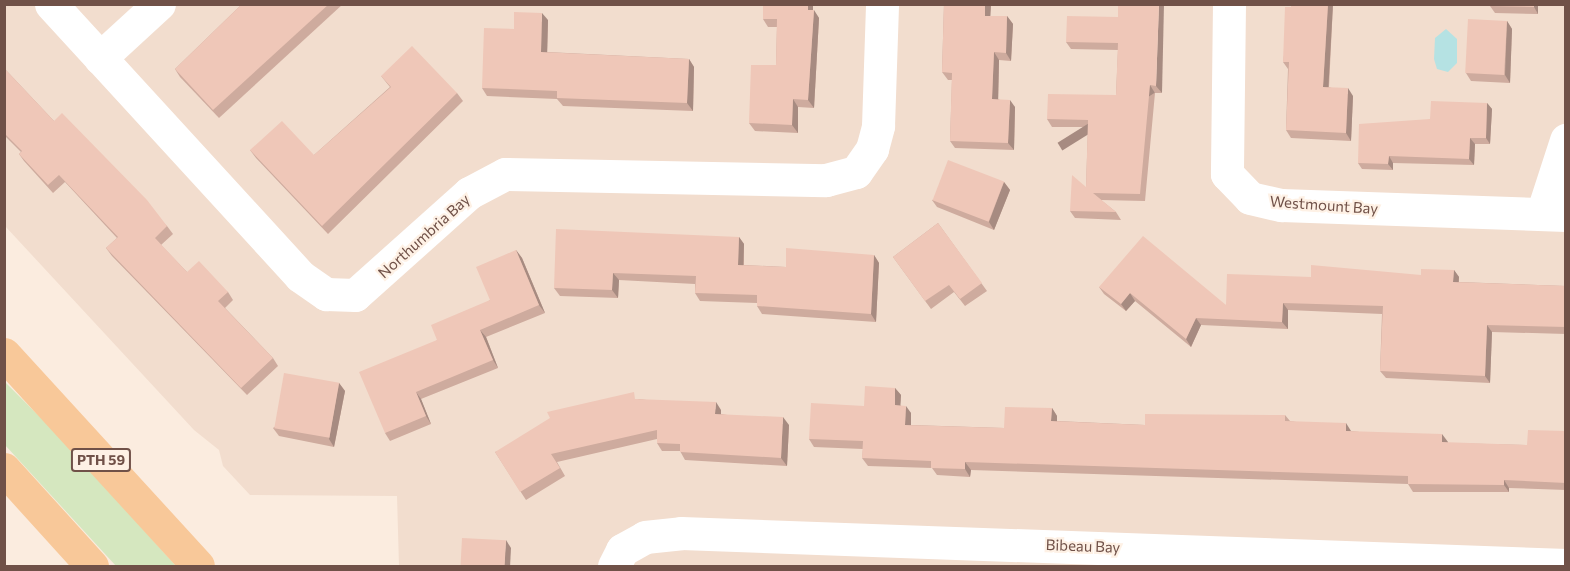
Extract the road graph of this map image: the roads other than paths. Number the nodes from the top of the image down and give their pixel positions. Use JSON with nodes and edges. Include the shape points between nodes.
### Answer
{"nodes":[{"id":1,"x":51,"y":4,"type":"edge"},
{"id":2,"x":159,"y":4,"type":"edge"},
{"id":3,"x":882,"y":4,"type":"edge"},
{"id":4,"x":1229,"y":4,"type":"edge"},
{"id":5,"x":100,"y":58,"type":"junction"},
{"id":6,"x":1566,"y":140,"type":"edge"},
{"id":7,"x":1554,"y":215,"type":"edge"},
{"id":8,"x":4,"y":354,"type":"edge"},
{"id":9,"x":4,"y":469,"type":"edge"},
{"id":10,"x":1566,"y":565,"type":"edge"},
{"id":11,"x":92,"y":567,"type":"edge"},
{"id":12,"x":198,"y":567,"type":"edge"},
{"id":13,"x":614,"y":567,"type":"edge"}],
"edges":[{"from":1,"to":5,"type":"street","name":"Northumbria Bay"},
{"from":2,"to":5,"type":"street"},
{"from":3,"to":5,"type":"street","name":"Northumbria Bay","via":[[878,126],[872,149],[856,172],[826,180],[505,174],[469,193],[355,295],[326,294],[300,276]]},
{"from":4,"to":7,"type":"street","name":"Westmount Bay","via":[[1227,174],[1250,198],[1281,205]]},
{"from":6,"to":7,"type":"street"},
{"from":8,"to":12,"type":"main road","number":"PTH 59"},
{"from":9,"to":11,"type":"main road"},
{"from":10,"to":13,"type":"street","name":"Bibeau Bay","via":[[681,533],[645,537],[622,550]]}]}
